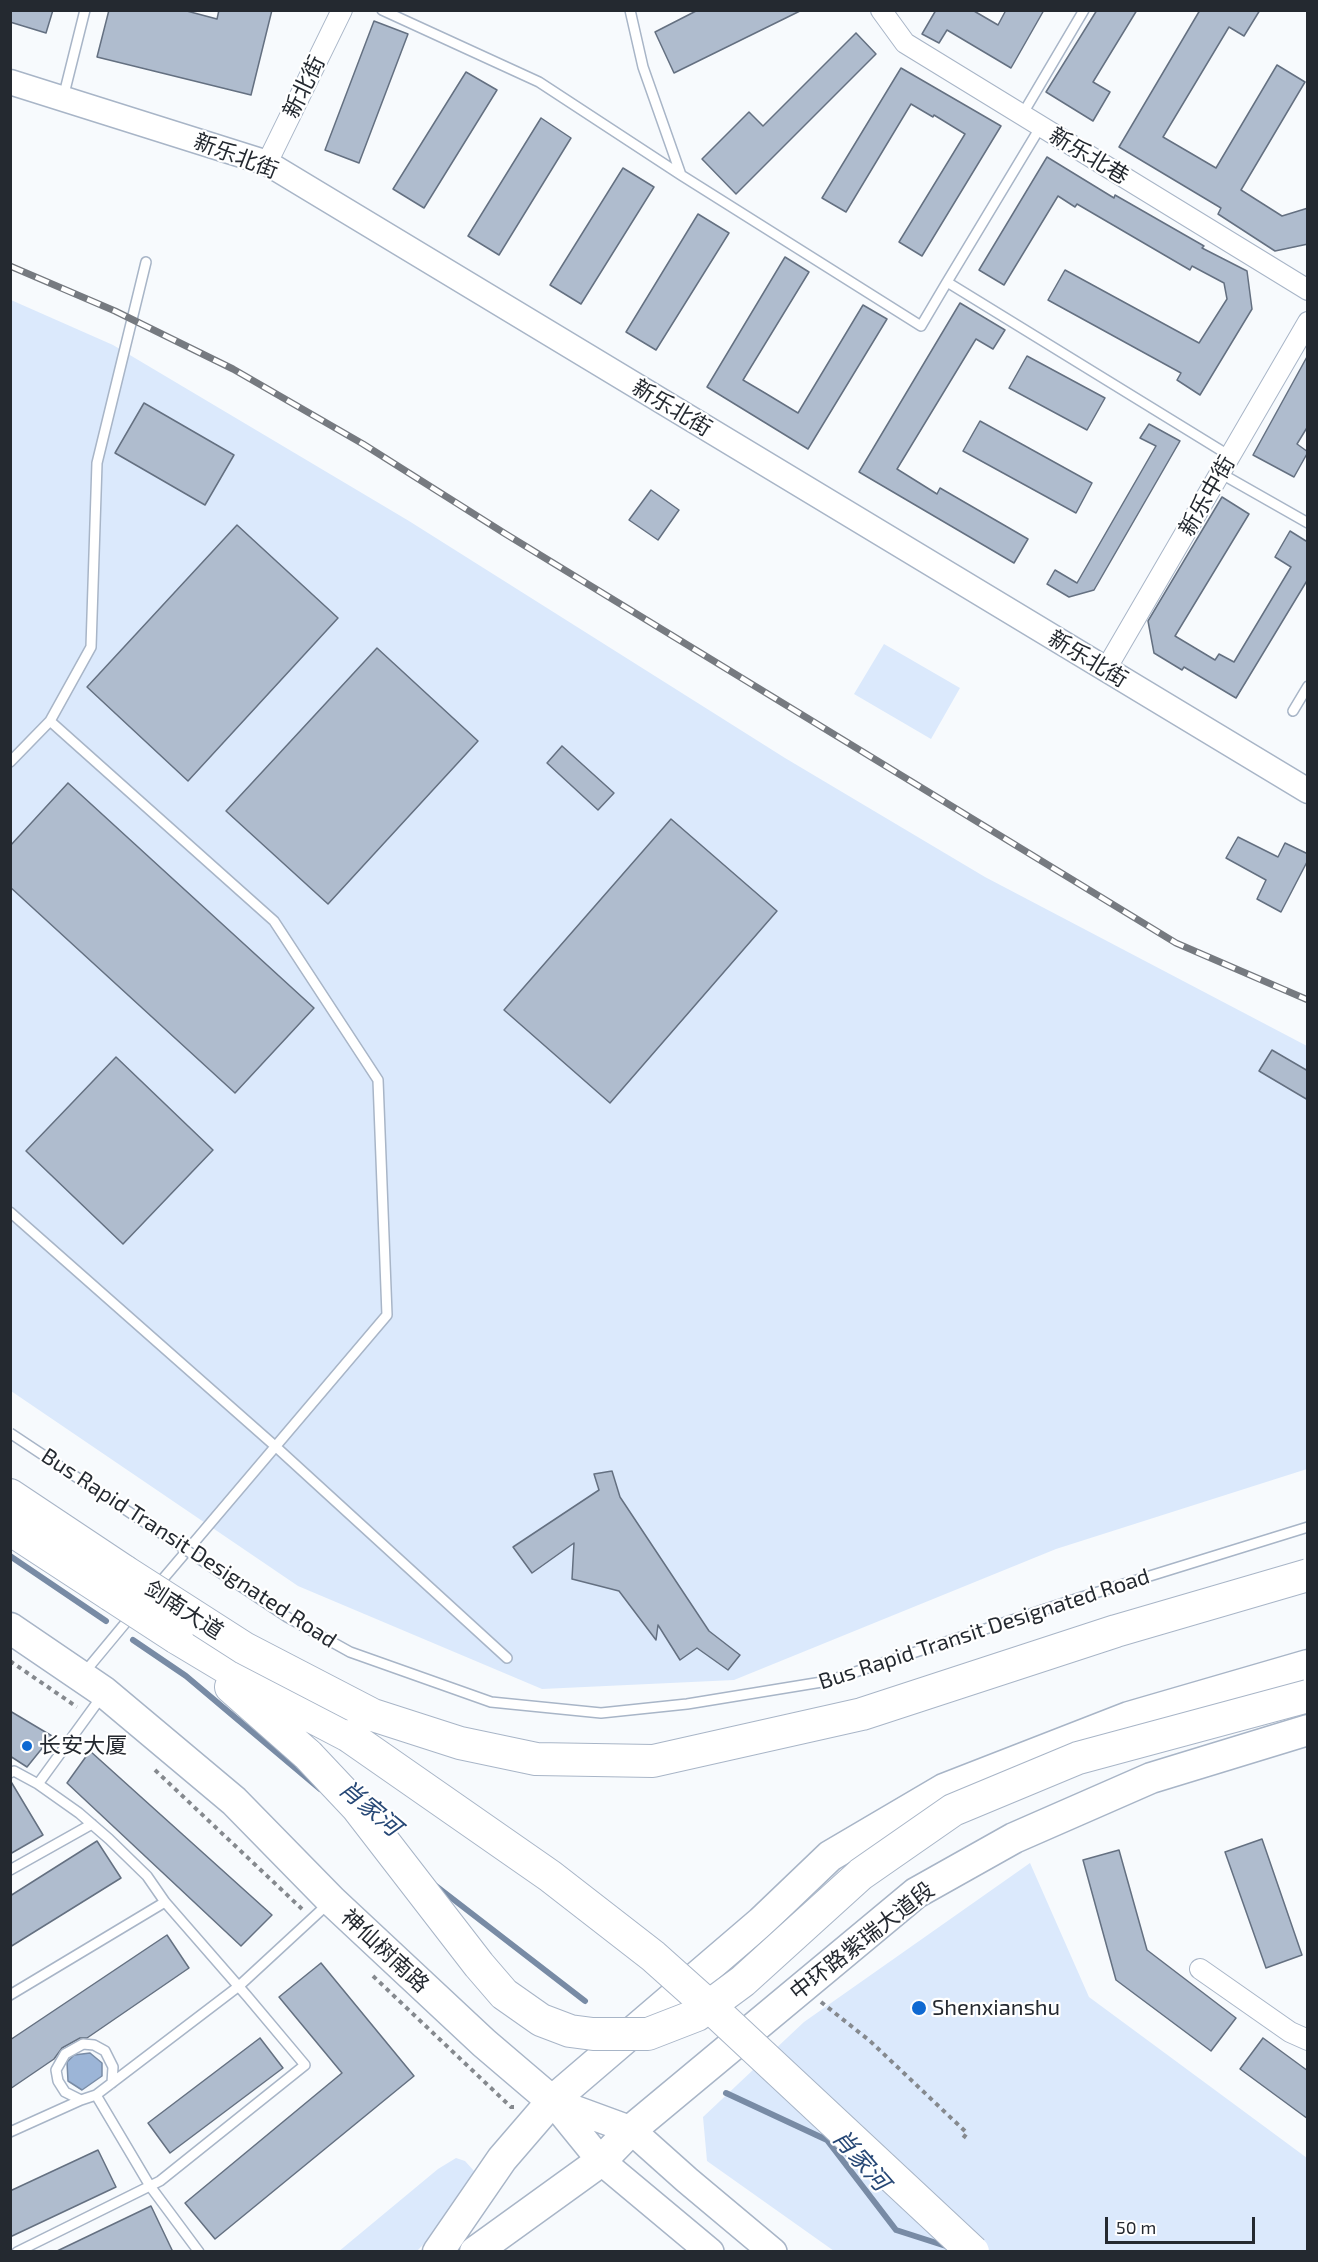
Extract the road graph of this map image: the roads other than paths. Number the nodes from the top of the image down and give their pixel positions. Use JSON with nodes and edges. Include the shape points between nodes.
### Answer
{"nodes":[{"id":1,"x":85,"y":10,"type":"edge"},
{"id":2,"x":342,"y":10,"type":"edge"},
{"id":3,"x":382,"y":10,"type":"edge"},
{"id":4,"x":630,"y":10,"type":"edge"},
{"id":5,"x":881,"y":10,"type":"edge"},
{"id":6,"x":1084,"y":10,"type":"edge"},
{"id":7,"x":10,"y":82,"type":"edge"},
{"id":8,"x":63,"y":98,"type":"junction"},
{"id":9,"x":1022,"y":115,"type":"junction"},
{"id":10,"x":1041,"y":126,"type":"junction"},
{"id":11,"x":267,"y":163,"type":"junction"},
{"id":12,"x":681,"y":175,"type":"junction"},
{"id":13,"x":146,"y":262,"type":"dead end"},
{"id":14,"x":947,"y":282,"type":"junction"},
{"id":15,"x":1308,"y":290,"type":"edge"},
{"id":16,"x":1308,"y":322,"type":"edge"},
{"id":17,"x":1230,"y":456,"type":"junction"},
{"id":18,"x":1220,"y":473,"type":"junction"},
{"id":19,"x":1308,"y":523,"type":"edge"},
{"id":20,"x":1106,"y":669,"type":"junction"},
{"id":21,"x":1308,"y":686,"type":"edge"},
{"id":22,"x":1293,"y":711,"type":"dead end"},
{"id":23,"x":50,"y":721,"type":"junction"},
{"id":24,"x":10,"y":762,"type":"edge"},
{"id":25,"x":1308,"y":791,"type":"edge"},
{"id":26,"x":10,"y":1212,"type":"edge"},
{"id":27,"x":10,"y":1433,"type":"edge"},
{"id":28,"x":275,"y":1446,"type":"junction"},
{"id":29,"x":10,"y":1496,"type":"edge"},
{"id":30,"x":1308,"y":1527,"type":"edge"},
{"id":31,"x":10,"y":1529,"type":"edge"},
{"id":32,"x":1308,"y":1575,"type":"edge"},
{"id":33,"x":149,"y":1596,"type":"dead end"},
{"id":34,"x":141,"y":1605,"type":"dead end"},
{"id":35,"x":10,"y":1628,"type":"edge"},
{"id":36,"x":177,"y":1638,"type":"junction"},
{"id":37,"x":244,"y":1648,"type":"junction"},
{"id":38,"x":507,"y":1658,"type":"dead end"},
{"id":39,"x":1308,"y":1665,"type":"edge"},
{"id":40,"x":91,"y":1694,"type":"junction"},
{"id":41,"x":1308,"y":1696,"type":"edge"},
{"id":42,"x":1308,"y":1730,"type":"edge"},
{"id":43,"x":349,"y":1736,"type":"junction"},
{"id":44,"x":10,"y":1773,"type":"edge"},
{"id":45,"x":38,"y":1784,"type":"junction"},
{"id":46,"x":92,"y":1824,"type":"junction"},
{"id":47,"x":10,"y":1870,"type":"edge"},
{"id":48,"x":165,"y":1902,"type":"junction"},
{"id":49,"x":322,"y":1910,"type":"junction"},
{"id":50,"x":1200,"y":1969,"type":"dead end"},
{"id":51,"x":239,"y":1986,"type":"junction"},
{"id":52,"x":10,"y":1995,"type":"edge"},
{"id":53,"x":1302,"y":2032,"type":"edge"},
{"id":54,"x":112,"y":2083,"type":"junction"},
{"id":55,"x":96,"y":2095,"type":"junction"},
{"id":56,"x":81,"y":2100,"type":"junction"},
{"id":57,"x":552,"y":2101,"type":"junction"},
{"id":58,"x":631,"y":2130,"type":"junction"},
{"id":59,"x":10,"y":2132,"type":"edge"},
{"id":60,"x":601,"y":2161,"type":"junction"},
{"id":61,"x":150,"y":2186,"type":"junction"},
{"id":62,"x":17,"y":2252,"type":"edge"},
{"id":63,"x":199,"y":2252,"type":"edge"},
{"id":64,"x":438,"y":2252,"type":"edge"},
{"id":65,"x":475,"y":2252,"type":"edge"},
{"id":66,"x":710,"y":2252,"type":"edge"},
{"id":67,"x":773,"y":2252,"type":"edge"},
{"id":68,"x":973,"y":2252,"type":"edge"}],
"edges":[{"from":1,"to":8,"type":"lane"},
{"from":2,"to":11,"type":"street","name":"新北街"},
{"from":3,"to":12,"type":"lane","via":[[539,82]]},
{"from":4,"to":12,"type":"lane","via":[[643,67]]},
{"from":5,"to":9,"type":"street","name":"新乐北巷","via":[[905,43]]},
{"from":6,"to":9,"type":"lane"},
{"from":7,"to":8,"type":"street","name":"新乐北街"},
{"from":8,"to":11,"type":"street","name":"新乐北街"},
{"from":9,"to":10,"type":"street","name":"新乐北巷"},
{"from":10,"to":14,"type":"lane"},
{"from":10,"to":15,"type":"street","name":"新乐北巷"},
{"from":11,"to":20,"type":"street","name":"新乐北街"},
{"from":12,"to":14,"type":"lane","via":[[921,326]]},
{"from":13,"to":23,"type":"lane","via":[[97,463],[90,647]]},
{"from":14,"to":17,"type":"lane"},
{"from":16,"to":17,"type":"street","name":"新乐中街"},
{"from":17,"to":18,"type":"street","name":"新乐中街"},
{"from":18,"to":19,"type":"lane"},
{"from":18,"to":20,"type":"street","name":"新乐中街"},
{"from":20,"to":25,"type":"street","name":"新乐北街"},
{"from":21,"to":22,"type":"lane"},
{"from":23,"to":24,"type":"lane"},
{"from":23,"to":28,"type":"lane","via":[[274,921],[378,1080],[387,1315]]},
{"from":26,"to":28,"type":"lane"},
{"from":27,"to":30,"type":"lane","name":"Bus Rapid Transit Designated Road","bridge":true,"via":[[287,1617],[350,1652],[491,1702],[601,1713],[828,1682]]},
{"from":28,"to":33,"type":"lane"},
{"from":28,"to":38,"type":"lane"},
{"from":29,"to":37,"type":"highway","name":"剑南大道","bridge":true},
{"from":31,"to":36,"type":"highway","bridge":true},
{"from":32,"to":37,"type":"highway","bridge":true,"via":[[1116,1631],[862,1714],[653,1761],[536,1759],[460,1743],[373,1715]]},
{"from":34,"to":40,"type":"lane"},
{"from":35,"to":40,"type":"main road","name":"神仙树南路"},
{"from":36,"to":41,"type":"highway","bridge":true,"via":[[308,1755],[357,1807],[504,1994],[541,2020],[570,2031],[593,2034],[648,2034],[697,2015],[743,1981],[861,1874],[952,1810],[1078,1758]]},
{"from":36,"to":43,"type":"highway"},
{"from":37,"to":43,"type":"highway","bridge":true},
{"from":39,"to":57,"type":"main road","via":[[1129,1717],[944,1789],[830,1856],[761,1922]]},
{"from":40,"to":45,"type":"lane"},
{"from":40,"to":49,"type":"main road","name":"神仙树南路","via":[[234,1801]]},
{"from":42,"to":58,"type":"main road","name":"中环路紫瑞大道段","via":[[1151,1778],[1014,1838],[916,1893]]},
{"from":43,"to":68,"type":"highway","bridge":true,"via":[[550,1876],[652,1956]]},
{"from":44,"to":45,"type":"lane","via":[[14,1771]]},
{"from":45,"to":46,"type":"lane"},
{"from":46,"to":47,"type":"lane"},
{"from":46,"to":48,"type":"lane","via":[[147,1876]]},
{"from":48,"to":51,"type":"lane"},
{"from":48,"to":52,"type":"lane"},
{"from":49,"to":51,"type":"lane"},
{"from":49,"to":57,"type":"main road","name":"神仙树南路"},
{"from":50,"to":53,"type":"street"},
{"from":51,"to":54,"type":"lane"},
{"from":51,"to":61,"type":"lane","via":[[305,2066]]},
{"from":54,"to":55,"type":"lane"},
{"from":54,"to":56,"type":"lane","via":[[113,2067],[105,2051],[84,2044],[65,2054],[56,2070],[58,2081],[65,2091]]},
{"from":55,"to":56,"type":"lane"},
{"from":55,"to":61,"type":"lane"},
{"from":56,"to":59,"type":"lane"},
{"from":57,"to":58,"type":"main road","name":"神仙树南路"},
{"from":57,"to":60,"type":"main road"},
{"from":57,"to":64,"type":"main road","via":[[502,2158]]},
{"from":58,"to":60,"type":"main road","name":"中环路紫瑞大道段"},
{"from":58,"to":67,"type":"main road","name":"神仙树南路"},
{"from":60,"to":65,"type":"main road","name":"中环路紫瑞大道段"},
{"from":60,"to":66,"type":"main road"},
{"from":61,"to":62,"type":"lane"},
{"from":61,"to":63,"type":"lane"}]}
